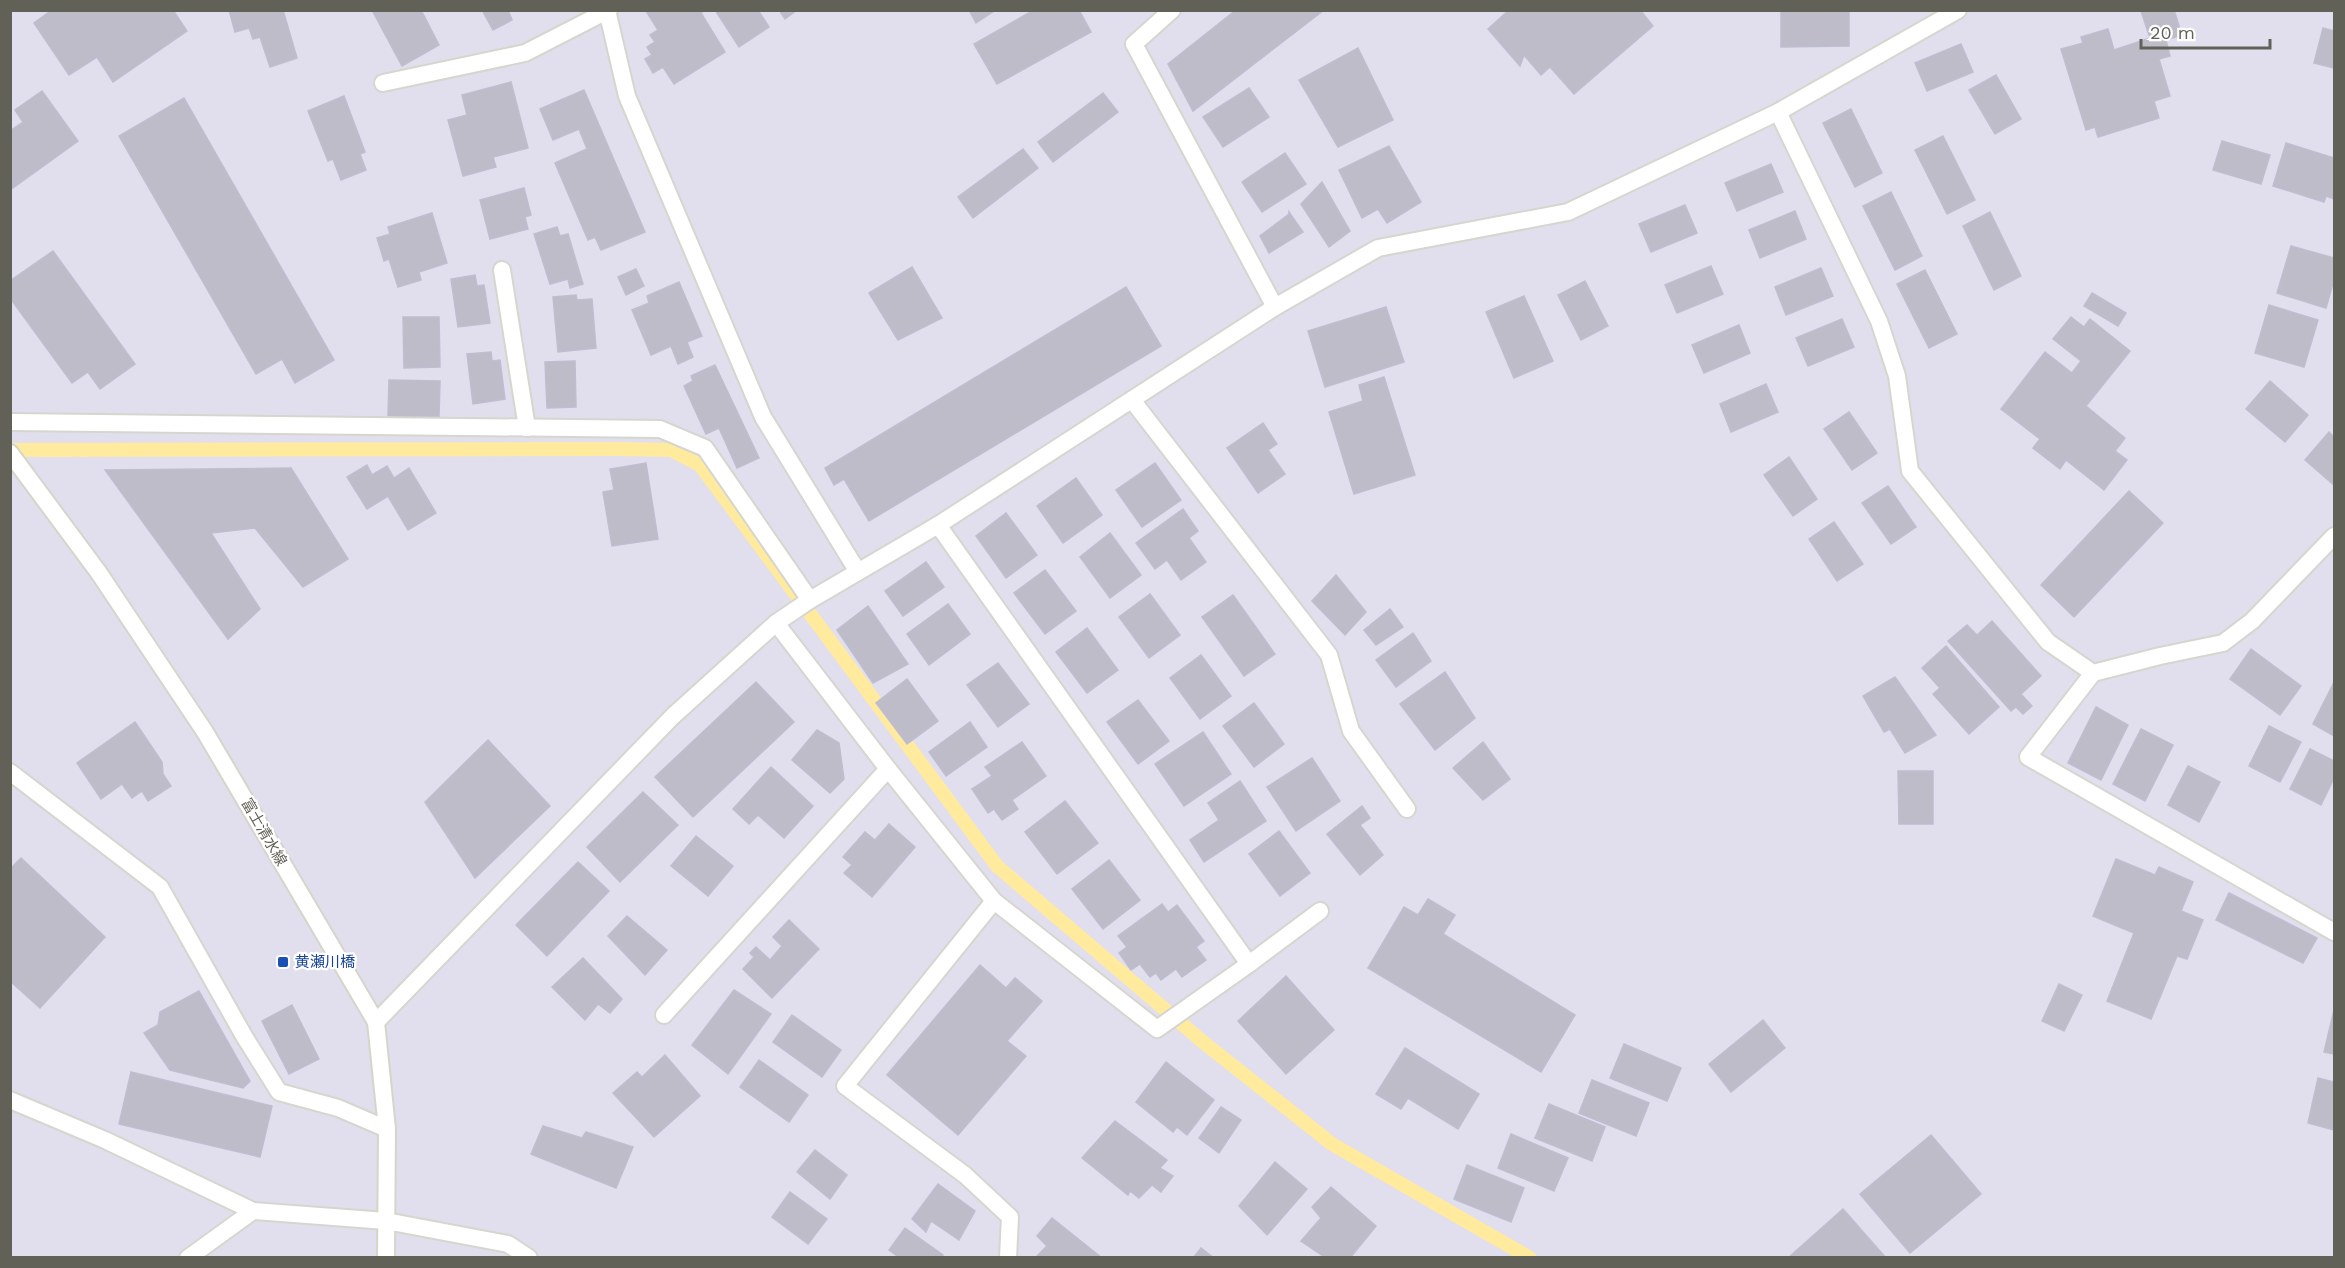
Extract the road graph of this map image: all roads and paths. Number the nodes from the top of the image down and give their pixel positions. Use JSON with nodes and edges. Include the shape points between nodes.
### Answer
{"nodes":[{"id":1,"x":1172,"y":10,"type":"edge"},
{"id":2,"x":1958,"y":10,"type":"edge"},
{"id":3,"x":608,"y":11,"type":"edge"},
{"id":4,"x":383,"y":83,"type":"dead end"},
{"id":5,"x":1778,"y":112,"type":"junction"},
{"id":6,"x":502,"y":270,"type":"dead end"},
{"id":7,"x":1275,"y":307,"type":"junction"},
{"id":8,"x":1132,"y":400,"type":"junction"},
{"id":9,"x":10,"y":422,"type":"edge"},
{"id":10,"x":527,"y":428,"type":"junction"},
{"id":11,"x":10,"y":453,"type":"edge"},
{"id":12,"x":938,"y":525,"type":"junction"},
{"id":13,"x":2334,"y":536,"type":"edge"},
{"id":14,"x":858,"y":572,"type":"junction"},
{"id":15,"x":810,"y":600,"type":"junction"},
{"id":16,"x":777,"y":623,"type":"junction"},
{"id":17,"x":2093,"y":674,"type":"junction"},
{"id":18,"x":888,"y":769,"type":"junction"},
{"id":19,"x":10,"y":772,"type":"edge"},
{"id":20,"x":1407,"y":809,"type":"dead end"},
{"id":21,"x":994,"y":901,"type":"junction"},
{"id":22,"x":1320,"y":911,"type":"dead end"},
{"id":23,"x":2334,"y":932,"type":"edge"},
{"id":24,"x":1249,"y":964,"type":"junction"},
{"id":25,"x":664,"y":1015,"type":"dead end"},
{"id":26,"x":376,"y":1022,"type":"junction"},
{"id":27,"x":10,"y":1100,"type":"edge"},
{"id":28,"x":387,"y":1129,"type":"junction"},
{"id":29,"x":253,"y":1211,"type":"junction"},
{"id":30,"x":386,"y":1221,"type":"junction"},
{"id":31,"x":188,"y":1257,"type":"edge"},
{"id":32,"x":386,"y":1257,"type":"edge"},
{"id":33,"x":529,"y":1257,"type":"edge"},
{"id":34,"x":1008,"y":1257,"type":"edge"}],
"edges":[{"from":1,"to":7,"type":"street","via":[[1134,44]]},
{"from":2,"to":5,"type":"street"},
{"from":3,"to":4,"type":"street","via":[[525,53]]},
{"from":3,"to":14,"type":"street","via":[[627,96],[763,417]]},
{"from":5,"to":7,"type":"street","via":[[1568,212],[1378,248]]},
{"from":5,"to":17,"type":"street","via":[[1879,321],[1897,376],[1910,471],[2048,642]]},
{"from":6,"to":10,"type":"street"},
{"from":7,"to":8,"type":"street"},
{"from":8,"to":12,"type":"street"},
{"from":8,"to":20,"type":"street","via":[[1329,654],[1351,731]]},
{"from":9,"to":10,"type":"street"},
{"from":10,"to":15,"type":"street","via":[[660,429],[705,448]]},
{"from":11,"to":26,"type":"street","name":"富士清水線","via":[[99,573],[205,732]]},
{"from":12,"to":14,"type":"street"},
{"from":12,"to":24,"type":"street"},
{"from":13,"to":17,"type":"street","via":[[2252,621],[2223,643]]},
{"from":14,"to":15,"type":"street"},
{"from":15,"to":16,"type":"street"},
{"from":16,"to":18,"type":"street"},
{"from":16,"to":26,"type":"street","via":[[673,716]]},
{"from":17,"to":23,"type":"street","via":[[2028,757]]},
{"from":18,"to":21,"type":"street"},
{"from":18,"to":25,"type":"street"},
{"from":19,"to":28,"type":"street","via":[[160,887],[279,1092],[339,1108]]},
{"from":21,"to":24,"type":"street","via":[[1157,1029]]},
{"from":21,"to":34,"type":"street","via":[[845,1086],[965,1175],[1010,1217]]},
{"from":22,"to":24,"type":"street"},
{"from":26,"to":28,"type":"street","name":"富士清水線"},
{"from":27,"to":29,"type":"street","via":[[105,1140]]},
{"from":28,"to":30,"type":"street","name":"富士清水線"},
{"from":29,"to":30,"type":"street"},
{"from":29,"to":31,"type":"street"},
{"from":30,"to":32,"type":"street","name":"富士清水線"},
{"from":30,"to":33,"type":"street","via":[[508,1244]]}]}
